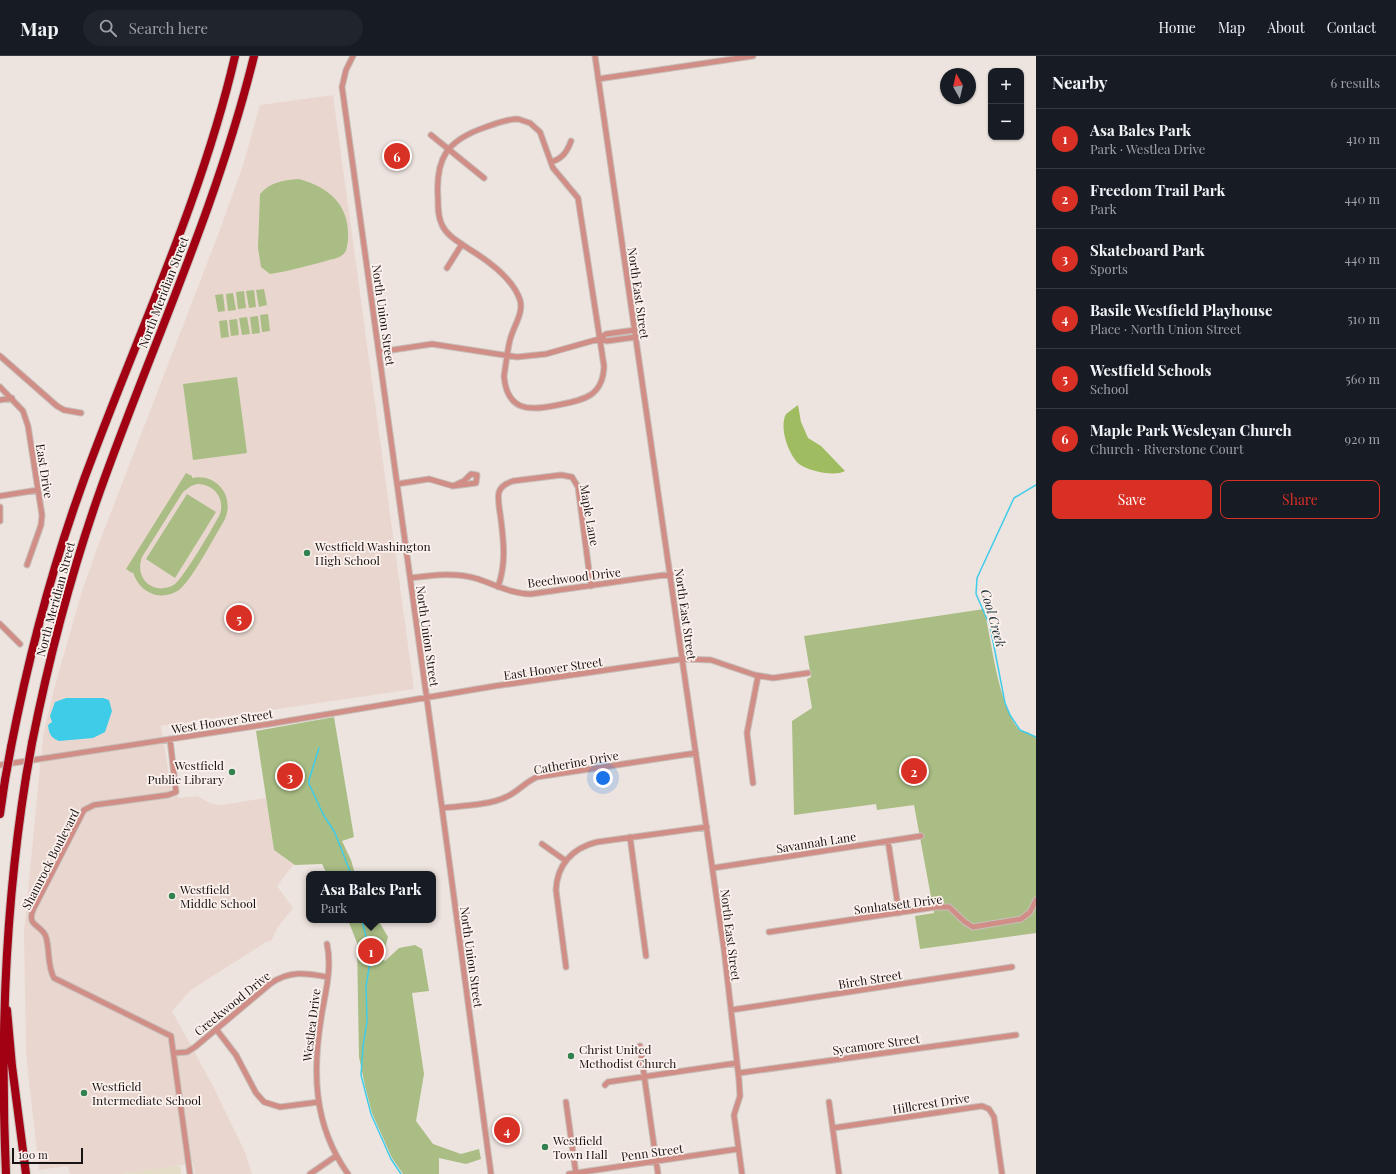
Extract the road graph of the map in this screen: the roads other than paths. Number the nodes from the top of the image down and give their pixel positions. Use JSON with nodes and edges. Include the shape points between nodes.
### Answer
{"nodes":[{"id":1,"x":235,"y":56,"type":"edge"},
{"id":2,"x":254,"y":56,"type":"edge"},
{"id":3,"x":354,"y":56,"type":"edge"},
{"id":4,"x":595,"y":56,"type":"edge"},
{"id":5,"x":753,"y":56,"type":"edge"},
{"id":6,"x":598,"y":79,"type":"junction"},
{"id":7,"x":431,"y":135,"type":"dead end"},
{"id":8,"x":571,"y":141,"type":"dead end"},
{"id":9,"x":448,"y":148,"type":"junction"},
{"id":10,"x":551,"y":162,"type":"junction"},
{"id":11,"x":484,"y":178,"type":"dead end"},
{"id":12,"x":462,"y":244,"type":"junction"},
{"id":13,"x":447,"y":268,"type":"dead end"},
{"id":14,"x":635,"y":330,"type":"junction"},
{"id":15,"x":636,"y":337,"type":"junction"},
{"id":16,"x":599,"y":339,"type":"junction"},
{"id":17,"x":379,"y":352,"type":"junction"},
{"id":18,"x":0,"y":356,"type":"edge"},
{"id":19,"x":507,"y":356,"type":"junction"},
{"id":20,"x":0,"y":387,"type":"edge"},
{"id":21,"x":12,"y":398,"type":"junction"},
{"id":22,"x":0,"y":400,"type":"edge"},
{"id":23,"x":81,"y":413,"type":"dead end"},
{"id":24,"x":397,"y":484,"type":"junction"},
{"id":25,"x":453,"y":486,"type":"dead end"},
{"id":26,"x":38,"y":490,"type":"junction"},
{"id":27,"x":0,"y":496,"type":"edge"},
{"id":28,"x":0,"y":507,"type":"edge"},
{"id":29,"x":0,"y":521,"type":"edge"},
{"id":30,"x":28,"y":565,"type":"dead end"},
{"id":31,"x":671,"y":574,"type":"junction"},
{"id":32,"x":410,"y":578,"type":"junction"},
{"id":33,"x":591,"y":586,"type":"junction"},
{"id":34,"x":498,"y":587,"type":"junction"},
{"id":35,"x":0,"y":624,"type":"edge"},
{"id":36,"x":20,"y":644,"type":"dead end"},
{"id":37,"x":683,"y":659,"type":"junction"},
{"id":38,"x":808,"y":673,"type":"dead end"},
{"id":39,"x":758,"y":676,"type":"junction"},
{"id":40,"x":426,"y":697,"type":"junction"},
{"id":41,"x":170,"y":739,"type":"junction"},
{"id":42,"x":696,"y":753,"type":"junction"},
{"id":43,"x":0,"y":765,"type":"edge"},
{"id":44,"x":753,"y":783,"type":"dead end"},
{"id":45,"x":442,"y":808,"type":"junction"},
{"id":46,"x":0,"y":814,"type":"edge"},
{"id":47,"x":706,"y":827,"type":"junction"},
{"id":48,"x":922,"y":836,"type":"dead end"},
{"id":49,"x":630,"y":838,"type":"junction"},
{"id":50,"x":888,"y":841,"type":"junction"},
{"id":51,"x":542,"y":844,"type":"dead end"},
{"id":52,"x":566,"y":861,"type":"junction"},
{"id":53,"x":713,"y":868,"type":"junction"},
{"id":54,"x":1036,"y":900,"type":"edge"},
{"id":55,"x":899,"y":913,"type":"junction"},
{"id":56,"x":769,"y":932,"type":"dead end"},
{"id":57,"x":327,"y":944,"type":"dead end"},
{"id":58,"x":646,"y":956,"type":"dead end"},
{"id":59,"x":566,"y":967,"type":"dead end"},
{"id":60,"x":1012,"y":967,"type":"dead end"},
{"id":61,"x":328,"y":976,"type":"junction"},
{"id":62,"x":5,"y":995,"type":"junction"},
{"id":63,"x":731,"y":1010,"type":"junction"},
{"id":64,"x":216,"y":1030,"type":"junction"},
{"id":65,"x":1016,"y":1035,"type":"dead end"},
{"id":66,"x":640,"y":1046,"type":"dead end"},
{"id":67,"x":174,"y":1053,"type":"junction"},
{"id":68,"x":738,"y":1063,"type":"junction"},
{"id":69,"x":739,"y":1073,"type":"junction"},
{"id":70,"x":645,"y":1077,"type":"junction"},
{"id":71,"x":605,"y":1085,"type":"dead end"},
{"id":72,"x":320,"y":1102,"type":"junction"},
{"id":73,"x":566,"y":1102,"type":"dead end"},
{"id":74,"x":829,"y":1102,"type":"dead end"},
{"id":75,"x":833,"y":1128,"type":"junction"},
{"id":76,"x":738,"y":1149,"type":"junction"},
{"id":77,"x":336,"y":1156,"type":"junction"},
{"id":78,"x":657,"y":1162,"type":"junction"},
{"id":79,"x":576,"y":1173,"type":"edge"},
{"id":80,"x":6,"y":1174,"type":"edge"},
{"id":81,"x":26,"y":1174,"type":"edge"},
{"id":82,"x":190,"y":1174,"type":"edge"},
{"id":83,"x":310,"y":1174,"type":"edge"},
{"id":84,"x":348,"y":1174,"type":"edge"},
{"id":85,"x":491,"y":1174,"type":"edge"},
{"id":86,"x":569,"y":1174,"type":"edge"},
{"id":87,"x":658,"y":1174,"type":"edge"},
{"id":88,"x":742,"y":1174,"type":"edge"},
{"id":89,"x":839,"y":1174,"type":"edge"},
{"id":90,"x":1002,"y":1174,"type":"edge"}],
"edges":[{"from":1,"to":46,"type":"highway","name":"North Meridian Street","bridge":true,"via":[[205,164],[70,520],[41,619],[11,746]]},
{"from":2,"to":62,"type":"highway","name":"North Meridian Street","bridge":true,"via":[[238,119],[214,193],[114,451],[88,524],[62,615],[26,777],[15,853]]},
{"from":3,"to":17,"type":"street","name":"North Union Street","via":[[346,70],[342,87]]},
{"from":4,"to":6,"type":"street","name":"North East Street"},
{"from":5,"to":6,"type":"street"},
{"from":6,"to":14,"type":"street","name":"North East Street"},
{"from":7,"to":9,"type":"street"},
{"from":8,"to":10,"type":"street","via":[[567,152],[558,160]]},
{"from":9,"to":10,"type":"street","via":[[470,132],[506,120],[518,119],[540,132]]},
{"from":9,"to":11,"type":"street"},
{"from":9,"to":12,"type":"street","via":[[436,180],[439,219],[445,231]]},
{"from":10,"to":16,"type":"street","via":[[557,173],[576,193],[580,202]]},
{"from":12,"to":13,"type":"street"},
{"from":12,"to":19,"type":"street","via":[[485,259],[504,277],[516,290],[520,299],[521,311]]},
{"from":14,"to":15,"type":"street","name":"North East Street"},
{"from":14,"to":16,"type":"street","via":[[606,334]]},
{"from":15,"to":16,"type":"street","via":[[607,341]]},
{"from":15,"to":31,"type":"street","name":"North East Street"},
{"from":16,"to":19,"type":"street","via":[[546,354],[517,358]]},
{"from":16,"to":19,"type":"street","via":[[604,372],[595,392],[581,400],[539,409],[525,408],[508,394],[504,376]]},
{"from":17,"to":19,"type":"street","via":[[432,344]]},
{"from":17,"to":24,"type":"street","name":"North Union Street"},
{"from":18,"to":23,"type":"street","via":[[57,406]]},
{"from":20,"to":21,"type":"street","name":"East Drive"},
{"from":21,"to":22,"type":"street"},
{"from":21,"to":26,"type":"street","name":"East Drive","via":[[23,411],[28,426]]},
{"from":24,"to":25,"type":"street","via":[[429,479]]},
{"from":24,"to":32,"type":"street","name":"North Union Street"},
{"from":26,"to":27,"type":"street"},
{"from":26,"to":30,"type":"street","name":"East Drive","via":[[41,525]]},
{"from":28,"to":29,"type":"street"},
{"from":31,"to":33,"type":"street","name":"Beechwood Drive"},
{"from":31,"to":37,"type":"street","name":"North East Street"},
{"from":32,"to":34,"type":"street","name":"Beechwood Drive","via":[[442,574],[462,575]]},
{"from":32,"to":40,"type":"street","name":"North Union Street"},
{"from":33,"to":34,"type":"street","name":"Beechwood Drive","via":[[531,594],[516,593]]},
{"from":33,"to":34,"type":"street","name":"Maple Lane","via":[[578,487],[572,477],[561,475],[513,481],[501,489],[499,500],[505,555]]},
{"from":35,"to":36,"type":"street"},
{"from":37,"to":39,"type":"street","name":"East Hoover Street","via":[[711,660]]},
{"from":37,"to":40,"type":"street","name":"East Hoover Street"},
{"from":37,"to":42,"type":"street","name":"North East Street"},
{"from":38,"to":39,"type":"street","name":"East Hoover Street","via":[[784,677]]},
{"from":39,"to":44,"type":"street","via":[[747,733]]},
{"from":40,"to":41,"type":"street","name":"West Hoover Street"},
{"from":40,"to":45,"type":"street","name":"North Union Street"},
{"from":41,"to":43,"type":"street","name":"West Hoover Street"},
{"from":41,"to":67,"type":"street","name":"Shamrock Boulevard","via":[[176,792],[94,805],[84,810],[31,917],[34,924],[46,935],[50,968],[54,978],[171,1036]]},
{"from":42,"to":45,"type":"street","name":"Catherine Drive","via":[[537,777],[500,800]]},
{"from":42,"to":47,"type":"street","name":"North East Street"},
{"from":45,"to":85,"type":"street","name":"North Union Street"},
{"from":47,"to":49,"type":"street"},
{"from":47,"to":53,"type":"street","name":"North East Street"},
{"from":48,"to":50,"type":"street","name":"Savannah Lane"},
{"from":49,"to":52,"type":"street","via":[[584,846]]},
{"from":49,"to":58,"type":"street"},
{"from":50,"to":53,"type":"street","name":"Savannah Lane"},
{"from":50,"to":55,"type":"street"},
{"from":51,"to":52,"type":"street"},
{"from":52,"to":59,"type":"street","via":[[558,875],[556,890]]},
{"from":53,"to":63,"type":"street","name":"North East Street"},
{"from":54,"to":55,"type":"street","name":"Sonhatsett Drive","via":[[1030,912],[1021,919],[973,926],[949,907]]},
{"from":55,"to":56,"type":"street","name":"Sonhatsett Drive"},
{"from":57,"to":61,"type":"street","name":"Westlea Drive","via":[[330,960]]},
{"from":60,"to":63,"type":"street","name":"Birch Street"},
{"from":61,"to":64,"type":"street","name":"Creekwood Drive","via":[[300,972],[283,976]]},
{"from":61,"to":72,"type":"street","name":"Westlea Drive","via":[[317,1044],[316,1079]]},
{"from":62,"to":80,"type":"highway","name":"North Meridian Street","via":[[3,1086]]},
{"from":62,"to":81,"type":"highway"},
{"from":63,"to":68,"type":"street","name":"North East Street"},
{"from":64,"to":67,"type":"street","name":"Creekwood Drive","via":[[191,1050]]},
{"from":64,"to":72,"type":"street","via":[[236,1055],[264,1102],[280,1108]]},
{"from":65,"to":69,"type":"street","name":"Sycamore Street"},
{"from":66,"to":70,"type":"street"},
{"from":67,"to":82,"type":"street","name":"Shamrock Boulevard"},
{"from":68,"to":69,"type":"street","name":"North East Street"},
{"from":68,"to":70,"type":"street"},
{"from":69,"to":76,"type":"street","name":"North East Street","via":[[740,1092],[734,1112]]},
{"from":70,"to":71,"type":"street","via":[[608,1082]]},
{"from":70,"to":78,"type":"street"},
{"from":72,"to":77,"type":"street","name":"Westlea Drive","via":[[326,1133]]},
{"from":73,"to":79,"type":"street"},
{"from":74,"to":75,"type":"street"},
{"from":75,"to":89,"type":"street"},
{"from":75,"to":90,"type":"street","name":"Hillcrest Drive","via":[[982,1106],[989,1109],[994,1117]]},
{"from":76,"to":78,"type":"street","name":"Penn Street"},
{"from":76,"to":88,"type":"street","name":"North East Street"},
{"from":77,"to":83,"type":"street"},
{"from":77,"to":84,"type":"street","name":"Westlea Drive"},
{"from":78,"to":79,"type":"street","name":"Penn Street"},
{"from":78,"to":87,"type":"street"},
{"from":79,"to":86,"type":"street","name":"Penn Street"}]}
